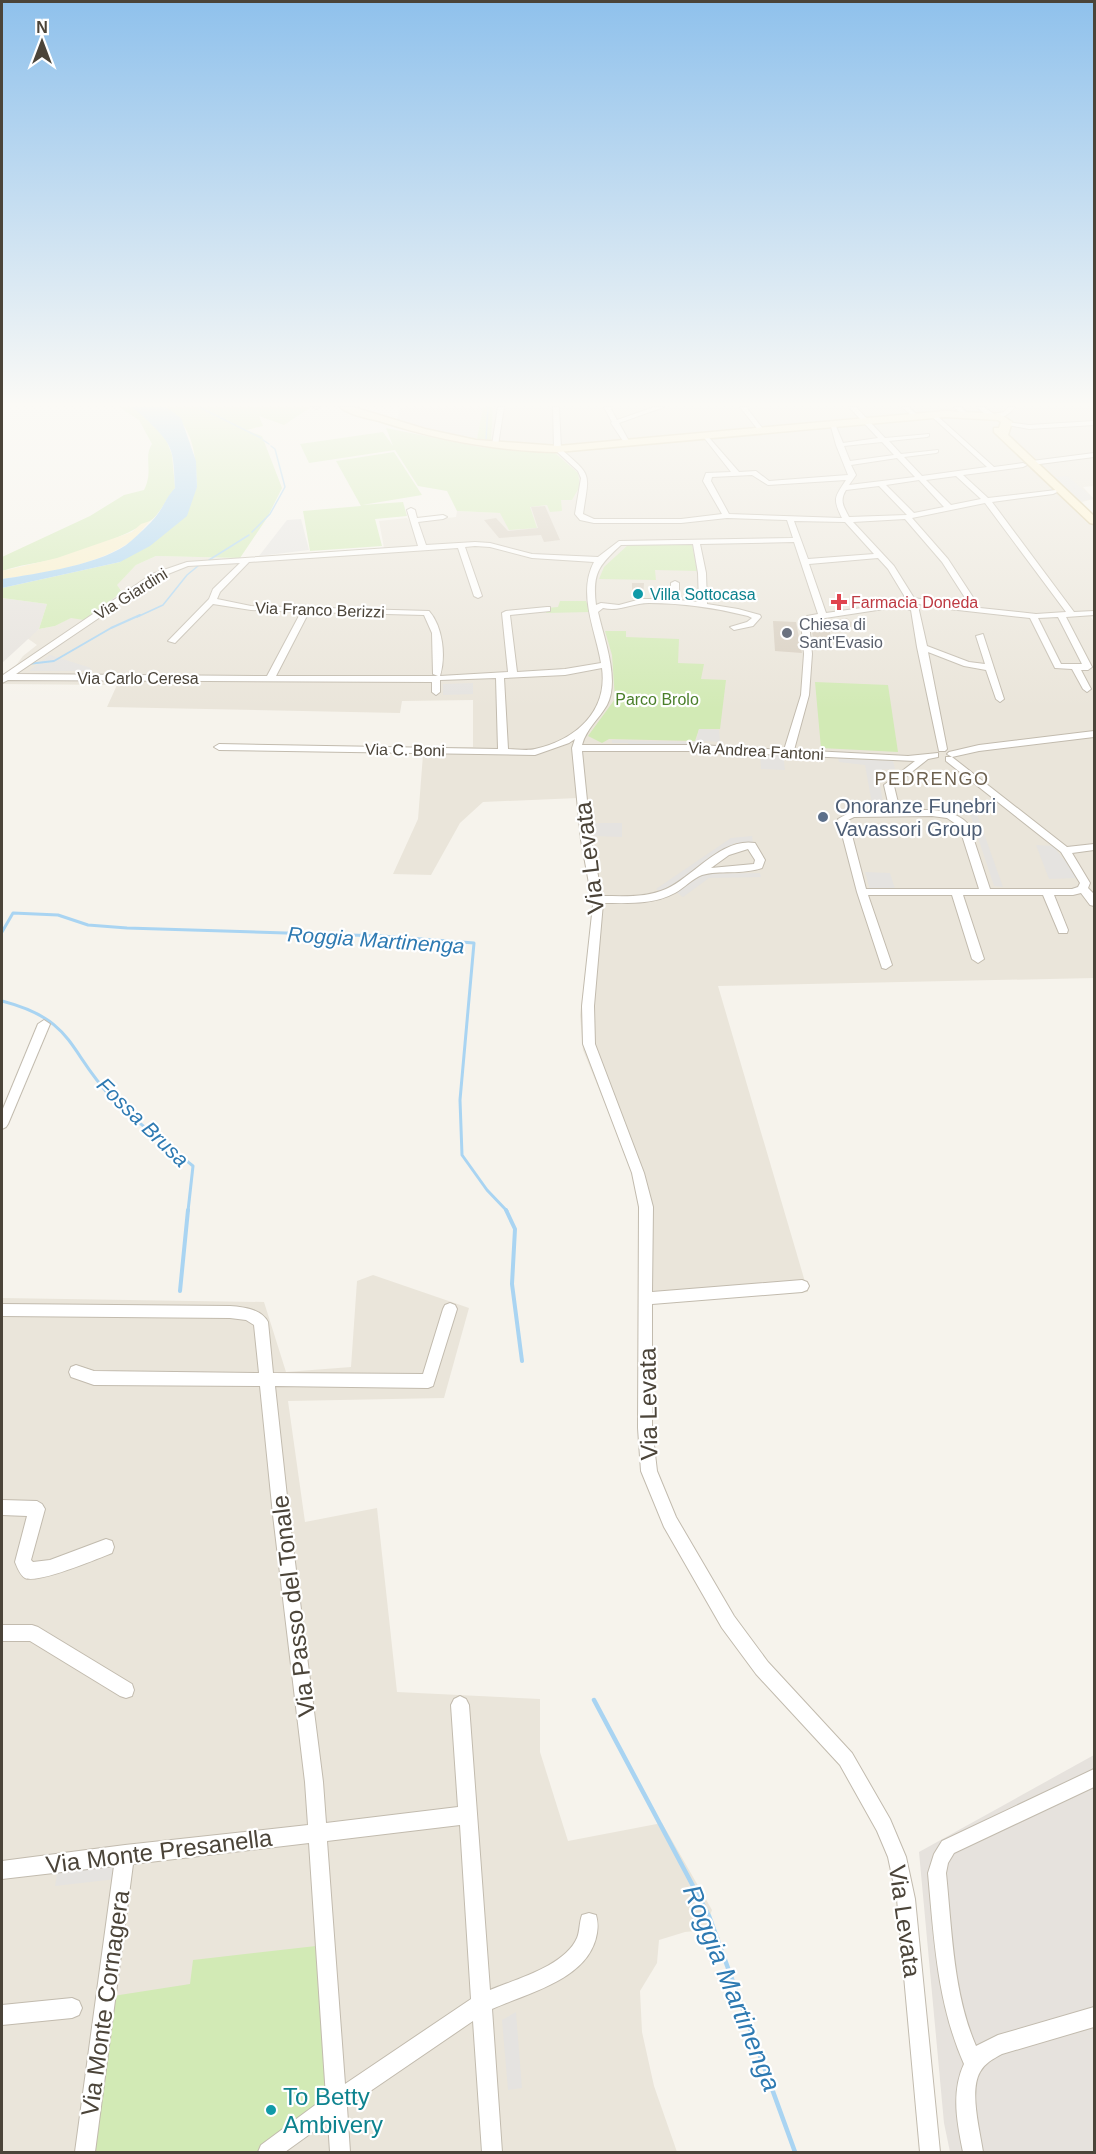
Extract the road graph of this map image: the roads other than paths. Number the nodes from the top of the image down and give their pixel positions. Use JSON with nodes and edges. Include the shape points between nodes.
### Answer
{"nodes":[{"id":1,"x":580,"y":508,"type":"edge"},
{"id":2,"x":723,"y":508,"type":"edge"},
{"id":3,"x":841,"y":508,"type":"edge"},
{"id":4,"x":902,"y":508,"type":"edge"},
{"id":5,"x":957,"y":508,"type":"edge"},
{"id":6,"x":992,"y":508,"type":"edge"},
{"id":7,"x":1079,"y":508,"type":"edge"},
{"id":8,"x":950,"y":509,"type":"joint"},
{"id":9,"x":411,"y":510,"type":"dead end"},
{"id":10,"x":727,"y":516,"type":"junction"},
{"id":11,"x":910,"y":516,"type":"junction"},
{"id":12,"x":443,"y":517,"type":"dead end"},
{"id":13,"x":790,"y":519,"type":"junction"},
{"id":14,"x":415,"y":520,"type":"junction"},
{"id":15,"x":847,"y":520,"type":"junction"},
{"id":16,"x":1095,"y":521,"type":"edge"},
{"id":17,"x":608,"y":522,"type":"junction"},
{"id":18,"x":797,"y":540,"type":"junction"},
{"id":19,"x":696,"y":542,"type":"junction"},
{"id":20,"x":618,"y":543,"type":"junction"},
{"id":21,"x":461,"y":546,"type":"junction"},
{"id":22,"x":423,"y":549,"type":"junction"},
{"id":23,"x":880,"y":556,"type":"junction"},
{"id":24,"x":247,"y":560,"type":"junction"},
{"id":25,"x":804,"y":562,"type":"junction"},
{"id":26,"x":598,"y":563,"type":"junction"},
{"id":27,"x":675,"y":583,"type":"dead end"},
{"id":28,"x":478,"y":596,"type":"dead end"},
{"id":29,"x":213,"y":600,"type":"junction"},
{"id":30,"x":592,"y":600,"type":"junction"},
{"id":31,"x":675,"y":603,"type":"junction"},
{"id":32,"x":914,"y":604,"type":"junction"},
{"id":33,"x":601,"y":605,"type":"junction"},
{"id":34,"x":703,"y":606,"type":"junction"},
{"id":35,"x":547,"y":609,"type":"dead end"},
{"id":36,"x":306,"y":610,"type":"junction"},
{"id":37,"x":977,"y":610,"type":"junction"},
{"id":38,"x":593,"y":612,"type":"junction"},
{"id":39,"x":1095,"y":613,"type":"edge"},
{"id":40,"x":1072,"y":614,"type":"junction"},
{"id":41,"x":823,"y":616,"type":"junction"},
{"id":42,"x":1033,"y":616,"type":"junction"},
{"id":43,"x":1061,"y":616,"type":"junction"},
{"id":44,"x":734,"y":627,"type":"dead end"},
{"id":45,"x":980,"y":636,"type":"dead end"},
{"id":46,"x":172,"y":641,"type":"dead end"},
{"id":47,"x":921,"y":647,"type":"junction"},
{"id":48,"x":607,"y":665,"type":"junction"},
{"id":49,"x":1075,"y":667,"type":"junction"},
{"id":50,"x":991,"y":669,"type":"junction"},
{"id":51,"x":500,"y":675,"type":"junction"},
{"id":52,"x":513,"y":675,"type":"junction"},
{"id":53,"x":435,"y":676,"type":"junction"},
{"id":54,"x":4,"y":679,"type":"edge"},
{"id":55,"x":270,"y":679,"type":"junction"},
{"id":56,"x":1087,"y":689,"type":"dead end"},
{"id":57,"x":436,"y":692,"type":"dead end"},
{"id":58,"x":1000,"y":699,"type":"dead end"},
{"id":59,"x":585,"y":726,"type":"junction"},
{"id":60,"x":1095,"y":734,"type":"edge"},
{"id":61,"x":219,"y":747,"type":"dead end"},
{"id":62,"x":577,"y":748,"type":"junction"},
{"id":63,"x":502,"y":752,"type":"junction"},
{"id":64,"x":788,"y":753,"type":"junction"},
{"id":65,"x":934,"y":754,"type":"junction"},
{"id":66,"x":950,"y":757,"type":"junction"},
{"id":67,"x":896,"y":814,"type":"junction"},
{"id":68,"x":1095,"y":847,"type":"edge"},
{"id":69,"x":1065,"y":850,"type":"junction"},
{"id":70,"x":697,"y":872,"type":"junction"},
{"id":71,"x":1082,"y":889,"type":"junction"},
{"id":72,"x":862,"y":891,"type":"junction"},
{"id":73,"x":1047,"y":892,"type":"junction"},
{"id":74,"x":986,"y":893,"type":"junction"},
{"id":75,"x":957,"y":894,"type":"junction"},
{"id":76,"x":597,"y":899,"type":"junction"},
{"id":77,"x":1095,"y":903,"type":"edge"},
{"id":78,"x":1063,"y":930,"type":"dead end"},
{"id":79,"x":978,"y":959,"type":"dead end"},
{"id":80,"x":886,"y":965,"type":"dead end"},
{"id":81,"x":44,"y":1024,"type":"dead end"},
{"id":82,"x":2,"y":1124,"type":"edge"},
{"id":83,"x":802,"y":1286,"type":"dead end"},
{"id":84,"x":647,"y":1298,"type":"junction"},
{"id":85,"x":450,"y":1309,"type":"dead end"},
{"id":86,"x":2,"y":1310,"type":"edge"},
{"id":87,"x":76,"y":1372,"type":"dead end"},
{"id":88,"x":268,"y":1379,"type":"junction"},
{"id":89,"x":2,"y":1508,"type":"edge"},
{"id":90,"x":106,"y":1547,"type":"dead end"},
{"id":91,"x":2,"y":1633,"type":"edge"},
{"id":92,"x":126,"y":1690,"type":"dead end"},
{"id":93,"x":460,"y":1705,"type":"dead end"},
{"id":94,"x":1095,"y":1778,"type":"edge"},
{"id":95,"x":468,"y":1815,"type":"junction"},
{"id":96,"x":317,"y":1833,"type":"junction"},
{"id":97,"x":125,"y":1854,"type":"junction"},
{"id":98,"x":2,"y":1870,"type":"edge"},
{"id":99,"x":589,"y":1922,"type":"dead end"},
{"id":100,"x":484,"y":2002,"type":"junction"},
{"id":101,"x":72,"y":2008,"type":"dead end"},
{"id":102,"x":2,"y":2015,"type":"edge"},
{"id":103,"x":1095,"y":2018,"type":"edge"},
{"id":104,"x":973,"y":2062,"type":"junction"},
{"id":105,"x":336,"y":2102,"type":"junction"},
{"id":106,"x":85,"y":2152,"type":"edge"},
{"id":107,"x":268,"y":2152,"type":"edge"},
{"id":108,"x":340,"y":2152,"type":"edge"},
{"id":109,"x":492,"y":2152,"type":"edge"},
{"id":110,"x":930,"y":2152,"type":"edge"},
{"id":111,"x":973,"y":2152,"type":"edge"}],
"edges":[{"from":1,"to":17,"type":"street","via":[[580,516]]},
{"from":2,"to":10,"type":"street"},
{"from":3,"to":15,"type":"street"},
{"from":4,"to":11,"type":"street"},
{"from":5,"to":8,"type":"street"},
{"from":6,"to":40,"type":"street"},
{"from":7,"to":16,"type":"street"},
{"from":8,"to":11,"type":"street"},
{"from":9,"to":14,"type":"street"},
{"from":10,"to":13,"type":"street"},
{"from":10,"to":17,"type":"street"},
{"from":11,"to":15,"type":"street"},
{"from":11,"to":37,"type":"street"},
{"from":12,"to":14,"type":"street"},
{"from":13,"to":15,"type":"street"},
{"from":13,"to":18,"type":"street"},
{"from":14,"to":22,"type":"street"},
{"from":15,"to":23,"type":"street"},
{"from":17,"to":20,"type":"street","via":[[614,526]]},
{"from":18,"to":19,"type":"street"},
{"from":18,"to":25,"type":"street"},
{"from":19,"to":20,"type":"street"},
{"from":19,"to":34,"type":"street"},
{"from":20,"to":26,"type":"street"},
{"from":21,"to":22,"type":"street","name":"Via Giardini"},
{"from":21,"to":26,"type":"street","name":"Via Giardini","via":[[490,545],[532,556]]},
{"from":21,"to":28,"type":"street"},
{"from":22,"to":24,"type":"street","name":"Via Giardini"},
{"from":23,"to":25,"type":"street"},
{"from":23,"to":32,"type":"street"},
{"from":24,"to":29,"type":"street","via":[[216,591]]},
{"from":24,"to":54,"type":"street","name":"Via Giardini","via":[[187,564],[162,572]]},
{"from":25,"to":41,"type":"street"},
{"from":26,"to":30,"type":"street","name":"Via Levata"},
{"from":27,"to":31,"type":"street"},
{"from":29,"to":36,"type":"street","name":"Via Franco Berizzi","via":[[251,608]]},
{"from":29,"to":46,"type":"street"},
{"from":30,"to":33,"type":"street"},
{"from":30,"to":38,"type":"street","name":"Via Levata"},
{"from":31,"to":33,"type":"street","via":[[642,600],[624,608]]},
{"from":31,"to":34,"type":"street"},
{"from":32,"to":37,"type":"street"},
{"from":32,"to":41,"type":"street"},
{"from":32,"to":47,"type":"street"},
{"from":33,"to":38,"type":"street"},
{"from":34,"to":44,"type":"street","via":[[757,616],[750,624]]},
{"from":35,"to":52,"type":"street","via":[[506,613]]},
{"from":36,"to":53,"type":"street","name":"Via Franco Berizzi","via":[[429,615],[436,638]]},
{"from":36,"to":55,"type":"street"},
{"from":37,"to":42,"type":"street"},
{"from":38,"to":48,"type":"street","name":"Via Levata"},
{"from":39,"to":40,"type":"street"},
{"from":40,"to":43,"type":"street"},
{"from":41,"to":64,"type":"street","via":[[810,618],[804,624],[808,654],[805,695]]},
{"from":42,"to":43,"type":"street"},
{"from":42,"to":49,"type":"street","via":[[1058,666]]},
{"from":43,"to":49,"type":"street","via":[[1088,667]]},
{"from":45,"to":50,"type":"street"},
{"from":47,"to":50,"type":"street"},
{"from":47,"to":65,"type":"street"},
{"from":48,"to":52,"type":"street","name":"Via Carlo Ceresa"},
{"from":48,"to":59,"type":"street","name":"Via Levata","via":[[605,699]]},
{"from":49,"to":56,"type":"street"},
{"from":50,"to":58,"type":"street"},
{"from":51,"to":52,"type":"street","name":"Via Carlo Ceresa"},
{"from":51,"to":53,"type":"street","name":"Via Carlo Ceresa"},
{"from":51,"to":63,"type":"street"},
{"from":53,"to":55,"type":"street","name":"Via Carlo Ceresa"},
{"from":53,"to":57,"type":"street"},
{"from":54,"to":55,"type":"street","name":"Via Carlo Ceresa"},
{"from":59,"to":62,"type":"street","name":"Via Levata"},
{"from":59,"to":63,"type":"street","name":"Via C. Boni","via":[[566,741],[543,750]]},
{"from":60,"to":66,"type":"street","via":[[979,748]]},
{"from":61,"to":63,"type":"street","name":"Via C. Boni"},
{"from":62,"to":64,"type":"street","name":"Via Andrea Fantoni"},
{"from":62,"to":76,"type":"street","name":"Via Levata","via":[[586,840]]},
{"from":64,"to":65,"type":"street","name":"Via Andrea Fantoni","via":[[908,759]]},
{"from":65,"to":66,"type":"street","name":"Via Andrea Fantoni"},
{"from":65,"to":67,"type":"street","via":[[889,785]]},
{"from":66,"to":69,"type":"street"},
{"from":67,"to":72,"type":"street","via":[[852,814],[843,819]]},
{"from":67,"to":74,"type":"street","via":[[960,819]]},
{"from":68,"to":69,"type":"street"},
{"from":69,"to":71,"type":"street","via":[[1085,883]]},
{"from":70,"to":70,"type":"street","via":[[737,846],[751,845],[760,860],[759,866],[752,868]]},
{"from":70,"to":76,"type":"street","via":[[658,896]]},
{"from":71,"to":73,"type":"street"},
{"from":71,"to":77,"type":"street"},
{"from":72,"to":75,"type":"street"},
{"from":72,"to":80,"type":"street"},
{"from":73,"to":74,"type":"street"},
{"from":73,"to":78,"type":"street"},
{"from":74,"to":75,"type":"street"},
{"from":75,"to":79,"type":"street"},
{"from":76,"to":84,"type":"street","name":"Via Levata","via":[[588,1006],[589,1044],[644,1193]]},
{"from":81,"to":82,"type":"street"},
{"from":83,"to":84,"type":"street"},
{"from":84,"to":110,"type":"street","name":"Via Levata","via":[[645,1451],[655,1490],[728,1622],[762,1668],[846,1759],[884,1825],[897,1857],[906,1899]]},
{"from":85,"to":88,"type":"street","via":[[428,1381]]},
{"from":86,"to":88,"type":"street","name":"Via Passo del Tonale","via":[[248,1314],[261,1322]]},
{"from":87,"to":88,"type":"street","via":[[94,1378]]},
{"from":88,"to":96,"type":"street","name":"Via Passo del Tonale"},
{"from":89,"to":90,"type":"street","via":[[37,1509],[23,1562],[29,1572]]},
{"from":91,"to":92,"type":"street","via":[[32,1633]]},
{"from":93,"to":95,"type":"street"},
{"from":94,"to":104,"type":"street","via":[[948,1847],[940,1860],[947,1957],[959,2026]]},
{"from":95,"to":96,"type":"street","name":"Via Monte Presanella"},
{"from":95,"to":100,"type":"street"},
{"from":96,"to":97,"type":"street","name":"Via Monte Presanella"},
{"from":96,"to":105,"type":"street","name":"Via Passo del Tonale"},
{"from":97,"to":98,"type":"street","name":"Via Monte Presanella"},
{"from":97,"to":106,"type":"street","name":"Via Monte Cornagera"},
{"from":99,"to":100,"type":"street","via":[[586,1941],[574,1959],[560,1970]]},
{"from":100,"to":105,"type":"street"},
{"from":100,"to":109,"type":"street"},
{"from":101,"to":102,"type":"street"},
{"from":103,"to":104,"type":"street","via":[[984,2050]]},
{"from":104,"to":111,"type":"street","via":[[965,2085]]},
{"from":105,"to":107,"type":"street"},
{"from":105,"to":108,"type":"street","name":"Via Passo del Tonale"}]}
